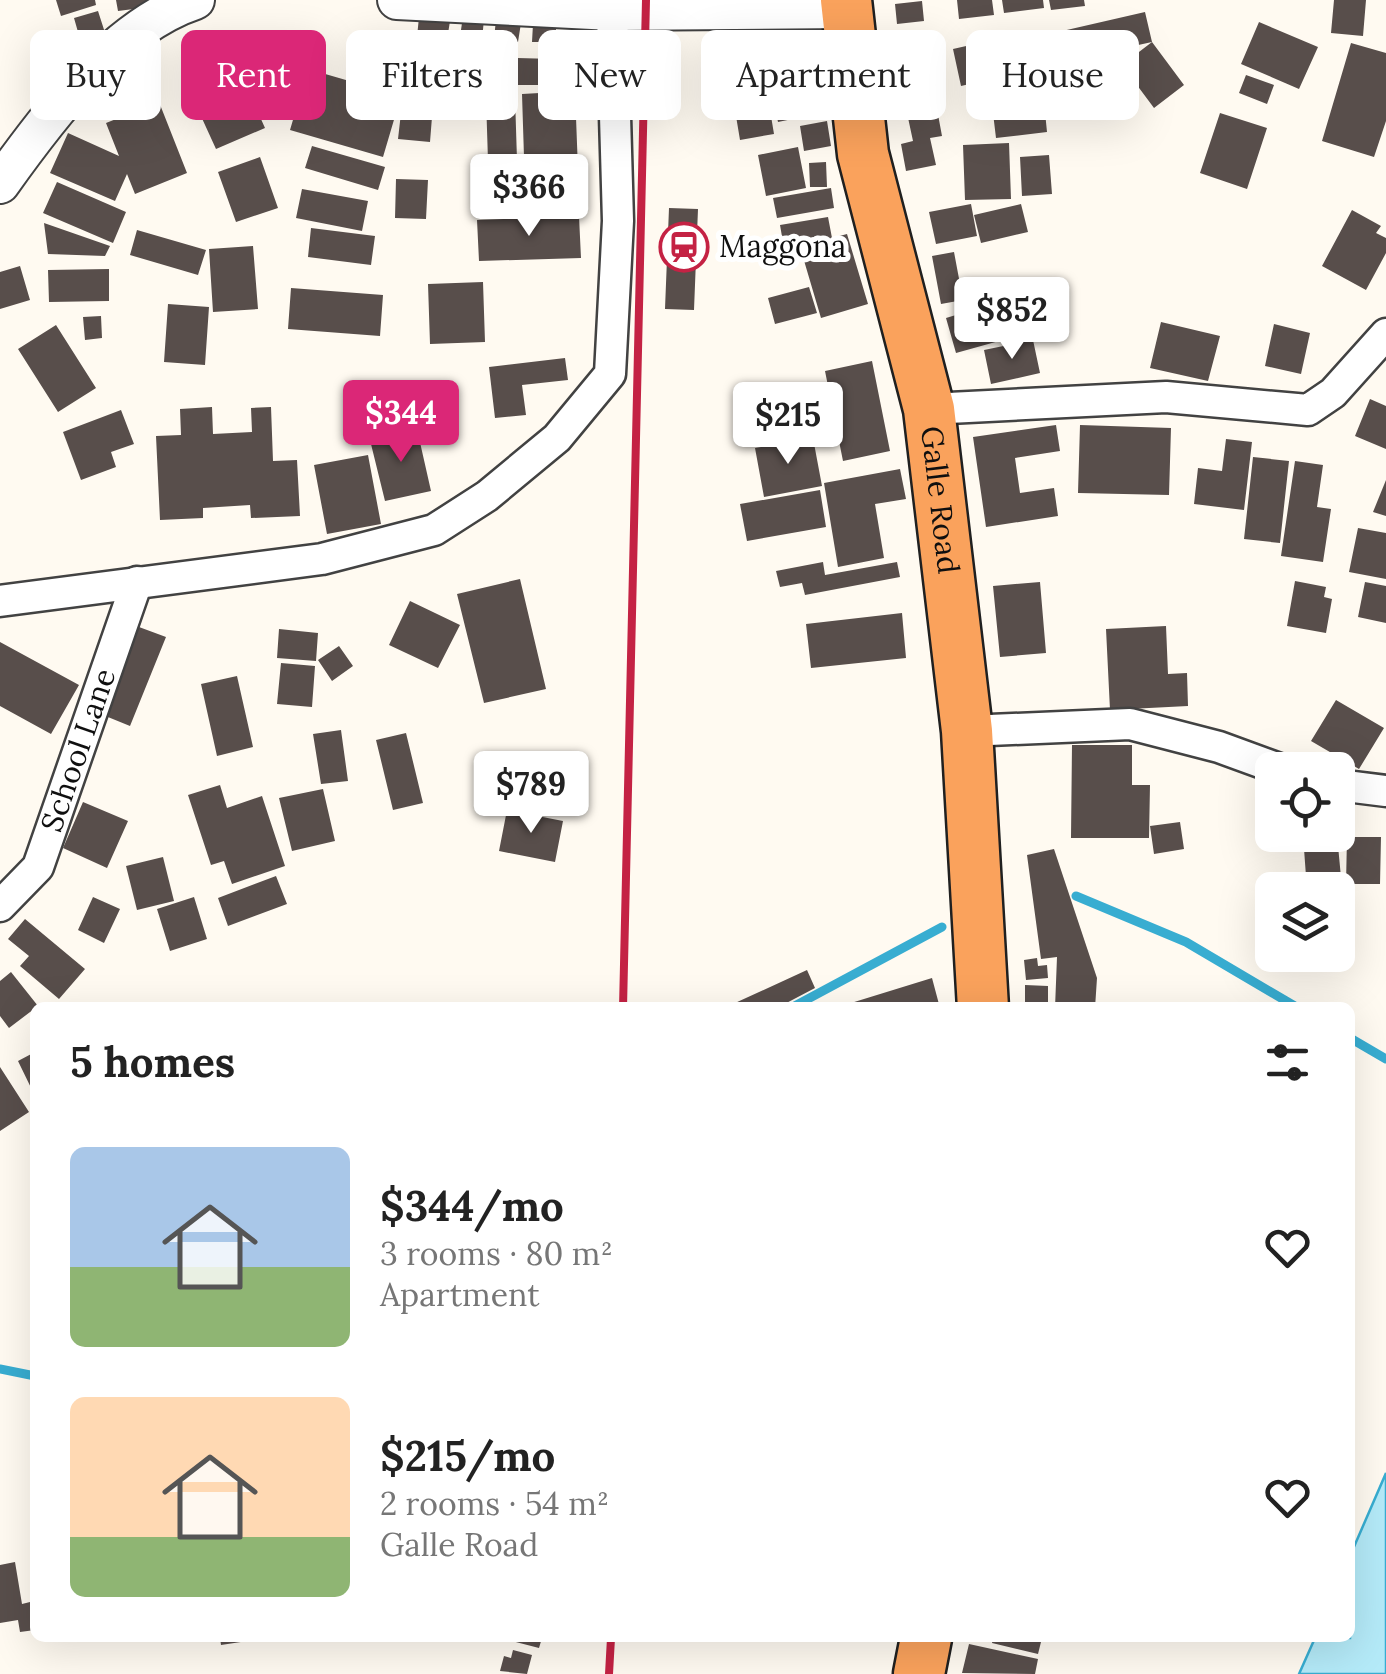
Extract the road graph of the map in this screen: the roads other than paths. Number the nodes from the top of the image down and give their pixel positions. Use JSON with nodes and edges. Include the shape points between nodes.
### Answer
{"nodes":[{"id":1,"x":195,"y":0,"type":"edge"},
{"id":2,"x":397,"y":0,"type":"edge"},
{"id":3,"x":846,"y":4,"type":"edge"},
{"id":4,"x":612,"y":11,"type":"junction"},
{"id":5,"x":0,"y":184,"type":"edge"},
{"id":6,"x":1386,"y":334,"type":"edge"},
{"id":7,"x":930,"y":409,"type":"junction"},
{"id":8,"x":136,"y":582,"type":"junction"},
{"id":9,"x":0,"y":601,"type":"edge"},
{"id":10,"x":966,"y":731,"type":"junction"},
{"id":11,"x":1255,"y":760,"type":"edge"},
{"id":12,"x":1355,"y":787,"type":"edge"},
{"id":13,"x":1386,"y":792,"type":"edge"},
{"id":14,"x":0,"y":906,"type":"edge"},
{"id":15,"x":983,"y":1002,"type":"edge"},
{"id":16,"x":925,"y":1642,"type":"edge"},
{"id":17,"x":920,"y":1674,"type":"edge"}],
"edges":[{"from":1,"to":5,"type":"street","via":[[138,33],[58,103]]},
{"from":2,"to":4,"type":"street"},
{"from":3,"to":4,"type":"street"},
{"from":3,"to":7,"type":"highway","name":"Galle Road","via":[[863,154]]},
{"from":4,"to":8,"type":"street","via":[[618,221],[610,374],[556,438],[434,530],[322,560]]},
{"from":6,"to":7,"type":"street","via":[[1333,394],[1308,410],[1166,398]]},
{"from":7,"to":10,"type":"highway","name":"Galle Road"},
{"from":8,"to":9,"type":"street"},
{"from":8,"to":14,"type":"street","name":"School Lane","via":[[38,868]]},
{"from":10,"to":11,"type":"street","via":[[1130,724]]},
{"from":10,"to":15,"type":"highway","name":"Galle Road"},
{"from":12,"to":13,"type":"street"},
{"from":16,"to":17,"type":"highway"}]}
